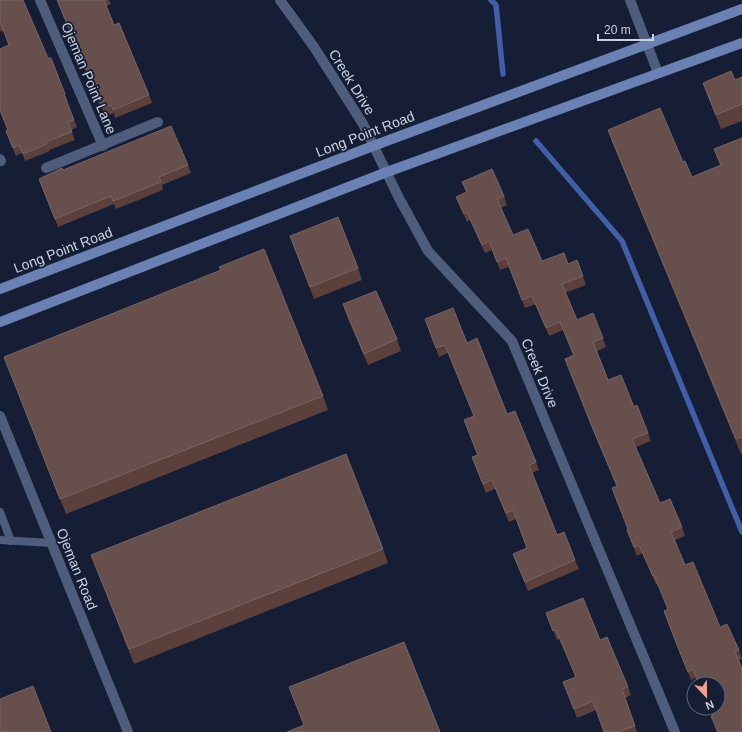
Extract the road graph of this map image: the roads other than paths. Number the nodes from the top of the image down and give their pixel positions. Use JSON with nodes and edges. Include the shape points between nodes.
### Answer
{"nodes":[{"id":1,"x":40,"y":0,"type":"edge"},
{"id":2,"x":280,"y":0,"type":"edge"},
{"id":3,"x":630,"y":0,"type":"edge"},
{"id":4,"x":742,"y":9,"type":"edge"},
{"id":5,"x":742,"y":43,"type":"edge"},
{"id":6,"x":647,"y":44,"type":"junction"},
{"id":7,"x":658,"y":73,"type":"junction"},
{"id":8,"x":158,"y":122,"type":"dead end"},
{"id":9,"x":103,"y":146,"type":"junction"},
{"id":10,"x":373,"y":146,"type":"junction"},
{"id":11,"x":46,"y":168,"type":"dead end"},
{"id":12,"x":386,"y":172,"type":"junction"},
{"id":13,"x":0,"y":289,"type":"edge"},
{"id":14,"x":0,"y":322,"type":"edge"},
{"id":15,"x":0,"y":416,"type":"edge"},
{"id":16,"x":0,"y":512,"type":"edge"},
{"id":17,"x":0,"y":540,"type":"edge"},
{"id":18,"x":11,"y":541,"type":"junction"},
{"id":19,"x":52,"y":543,"type":"junction"},
{"id":20,"x":128,"y":732,"type":"edge"},
{"id":21,"x":675,"y":732,"type":"edge"}],
"edges":[{"from":1,"to":9,"type":"street","name":"Ojeman Point Lane"},
{"from":2,"to":10,"type":"street","name":"Creek Drive","via":[[314,47],[363,124]]},
{"from":3,"to":6,"type":"street"},
{"from":4,"to":6,"type":"main road","name":"Long Point Road"},
{"from":5,"to":7,"type":"main road"},
{"from":6,"to":7,"type":"street"},
{"from":6,"to":10,"type":"main road","name":"Long Point Road"},
{"from":7,"to":12,"type":"main road"},
{"from":8,"to":9,"type":"street"},
{"from":9,"to":11,"type":"street"},
{"from":10,"to":12,"type":"street","name":"Creek Drive"},
{"from":10,"to":13,"type":"main road","name":"Long Point Road"},
{"from":12,"to":14,"type":"main road"},
{"from":12,"to":21,"type":"street","name":"Creek Drive","via":[[428,252],[512,340]]},
{"from":15,"to":19,"type":"street","name":"Ojeman Road"},
{"from":16,"to":18,"type":"lane"},
{"from":17,"to":18,"type":"lane"},
{"from":18,"to":19,"type":"lane"},
{"from":19,"to":20,"type":"street","name":"Ojeman Road"}]}
